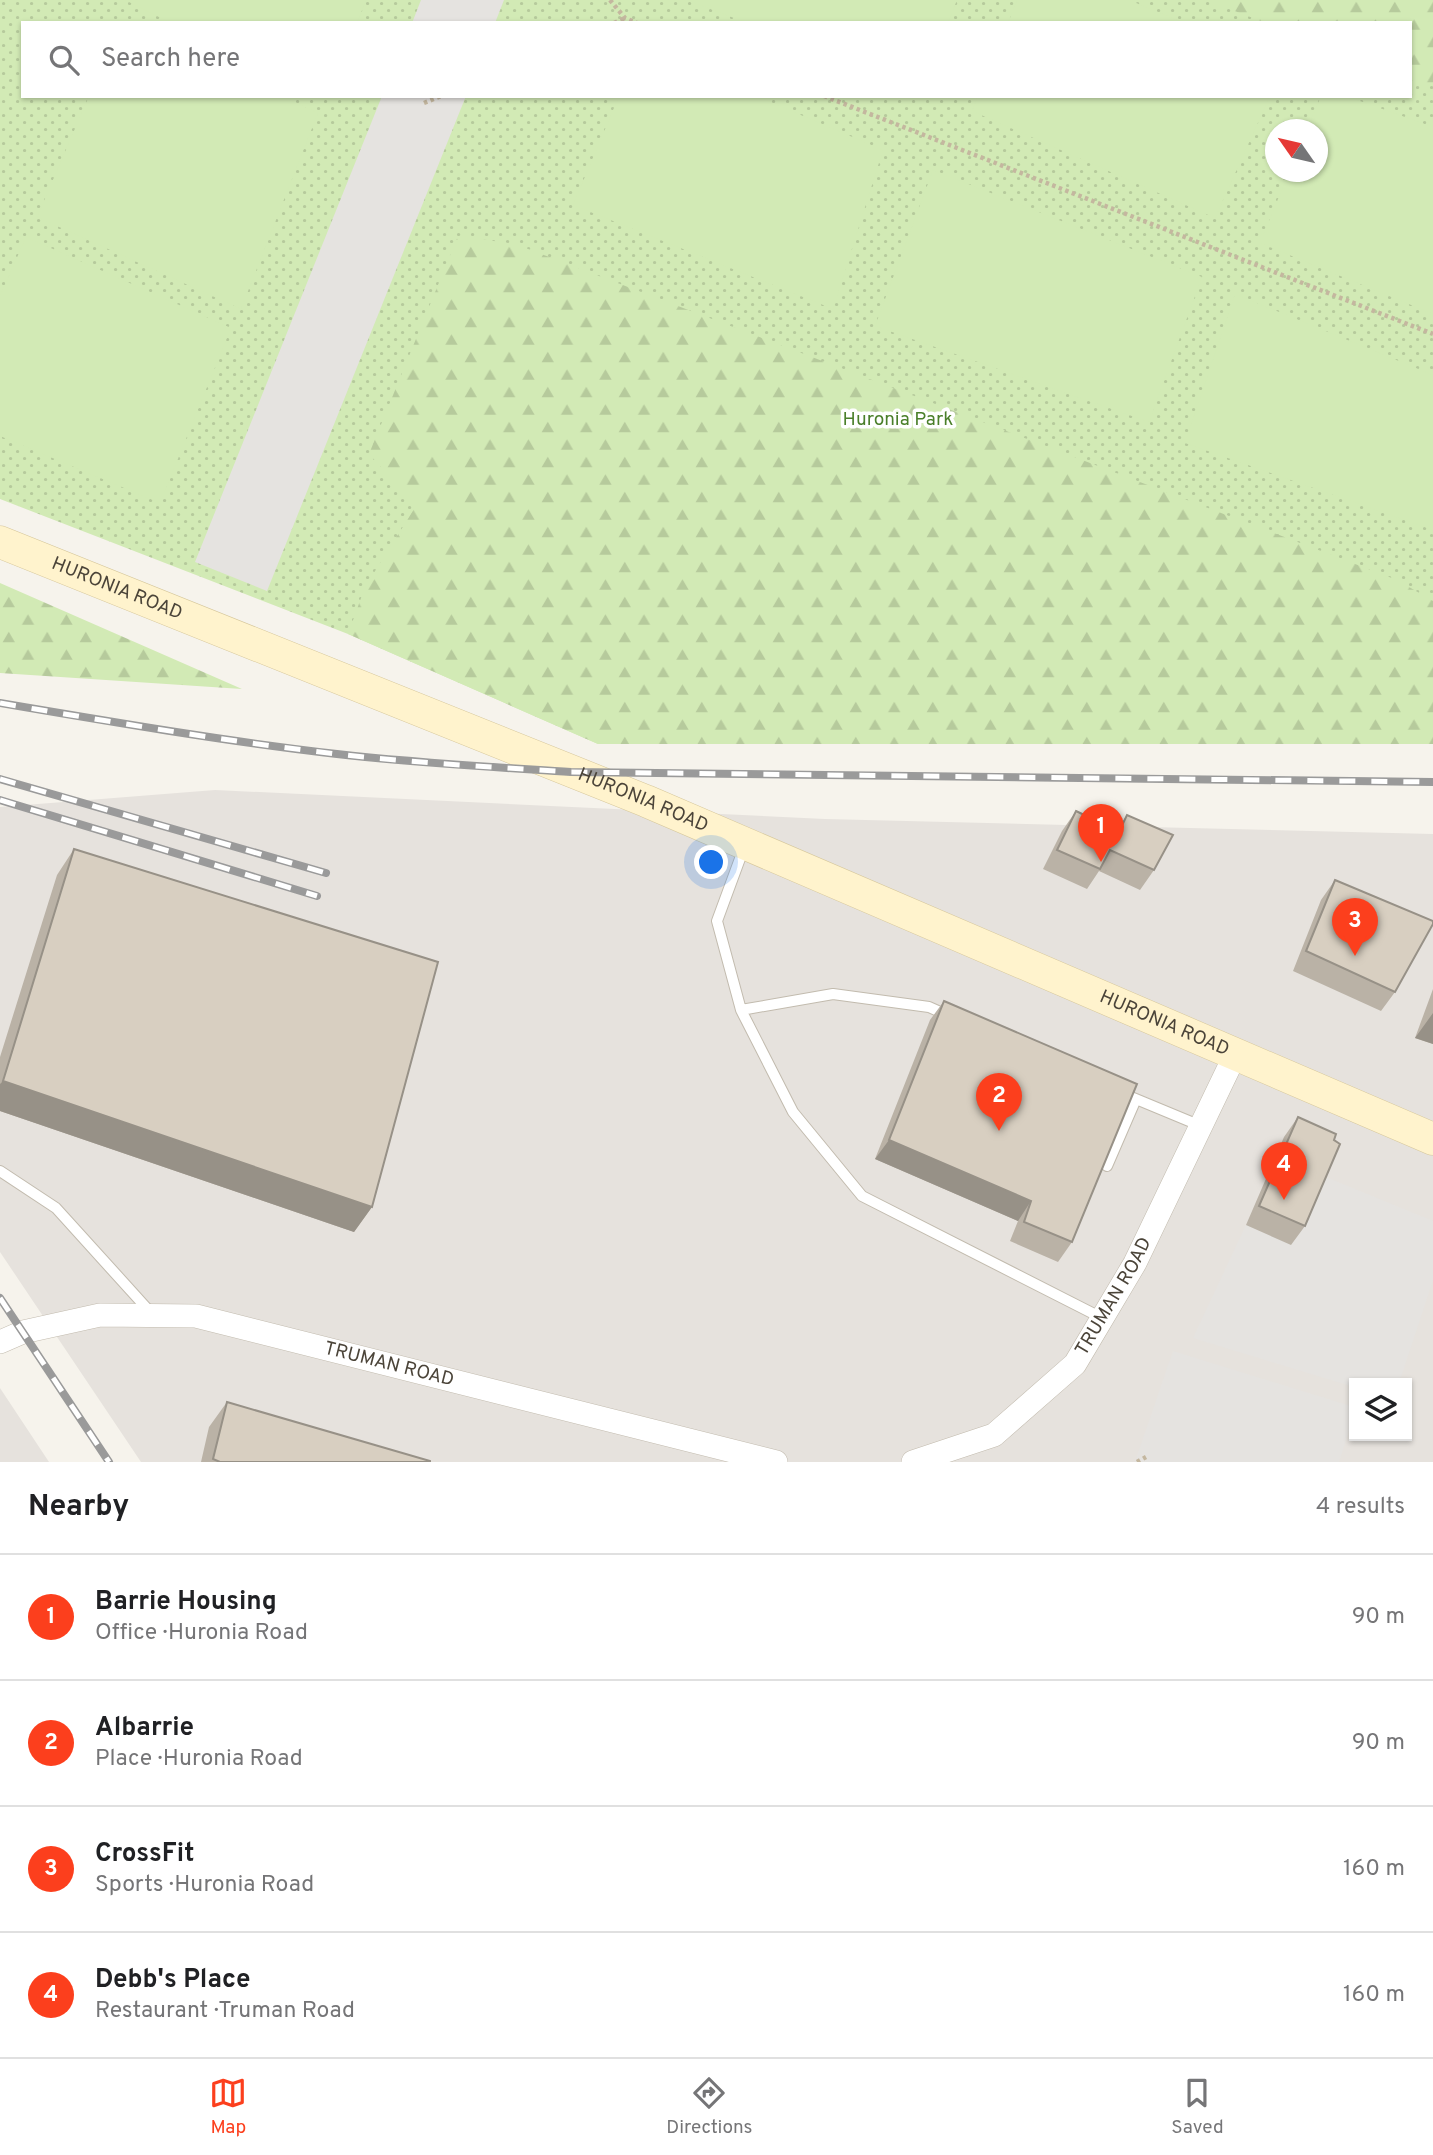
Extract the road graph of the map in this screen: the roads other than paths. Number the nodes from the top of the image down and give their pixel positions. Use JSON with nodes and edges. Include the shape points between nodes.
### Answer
{"nodes":[{"id":1,"x":0,"y":542,"type":"edge"},
{"id":2,"x":746,"y":844,"type":"junction"},
{"id":3,"x":741,"y":1010,"type":"junction"},
{"id":4,"x":954,"y":1018,"type":"edge"},
{"id":5,"x":1236,"y":1053,"type":"junction"},
{"id":6,"x":1112,"y":1088,"type":"edge"},
{"id":7,"x":1136,"y":1099,"type":"junction"},
{"id":8,"x":1201,"y":1126,"type":"junction"},
{"id":9,"x":1433,"y":1139,"type":"edge"},
{"id":10,"x":1107,"y":1166,"type":"edge"},
{"id":11,"x":0,"y":1171,"type":"edge"},
{"id":12,"x":153,"y":1316,"type":"junction"},
{"id":13,"x":1102,"y":1318,"type":"junction"},
{"id":14,"x":0,"y":1342,"type":"edge"},
{"id":15,"x":776,"y":1462,"type":"edge"},
{"id":16,"x":913,"y":1462,"type":"edge"}],
"edges":[{"from":1,"to":2,"type":"main road","name":"HURONIA ROAD"},
{"from":2,"to":3,"type":"lane","via":[[717,921]]},
{"from":2,"to":5,"type":"main road","name":"HURONIA ROAD"},
{"from":3,"to":4,"type":"lane","via":[[833,994],[929,1007]]},
{"from":3,"to":13,"type":"lane","via":[[793,1112],[862,1196]]},
{"from":5,"to":8,"type":"street","name":"TRUMAN ROAD"},
{"from":5,"to":9,"type":"main road","name":"HURONIA ROAD"},
{"from":6,"to":7,"type":"lane"},
{"from":7,"to":8,"type":"lane"},
{"from":7,"to":10,"type":"lane"},
{"from":8,"to":13,"type":"street","name":"TRUMAN ROAD","via":[[1135,1263]]},
{"from":11,"to":12,"type":"lane","via":[[56,1208]]},
{"from":12,"to":14,"type":"street","name":"TRUMAN ROAD","via":[[100,1315],[23,1332]]},
{"from":12,"to":15,"type":"street","name":"TRUMAN ROAD","via":[[196,1316]]},
{"from":13,"to":16,"type":"street","name":"TRUMAN ROAD","via":[[1075,1364],[994,1435]]}]}
